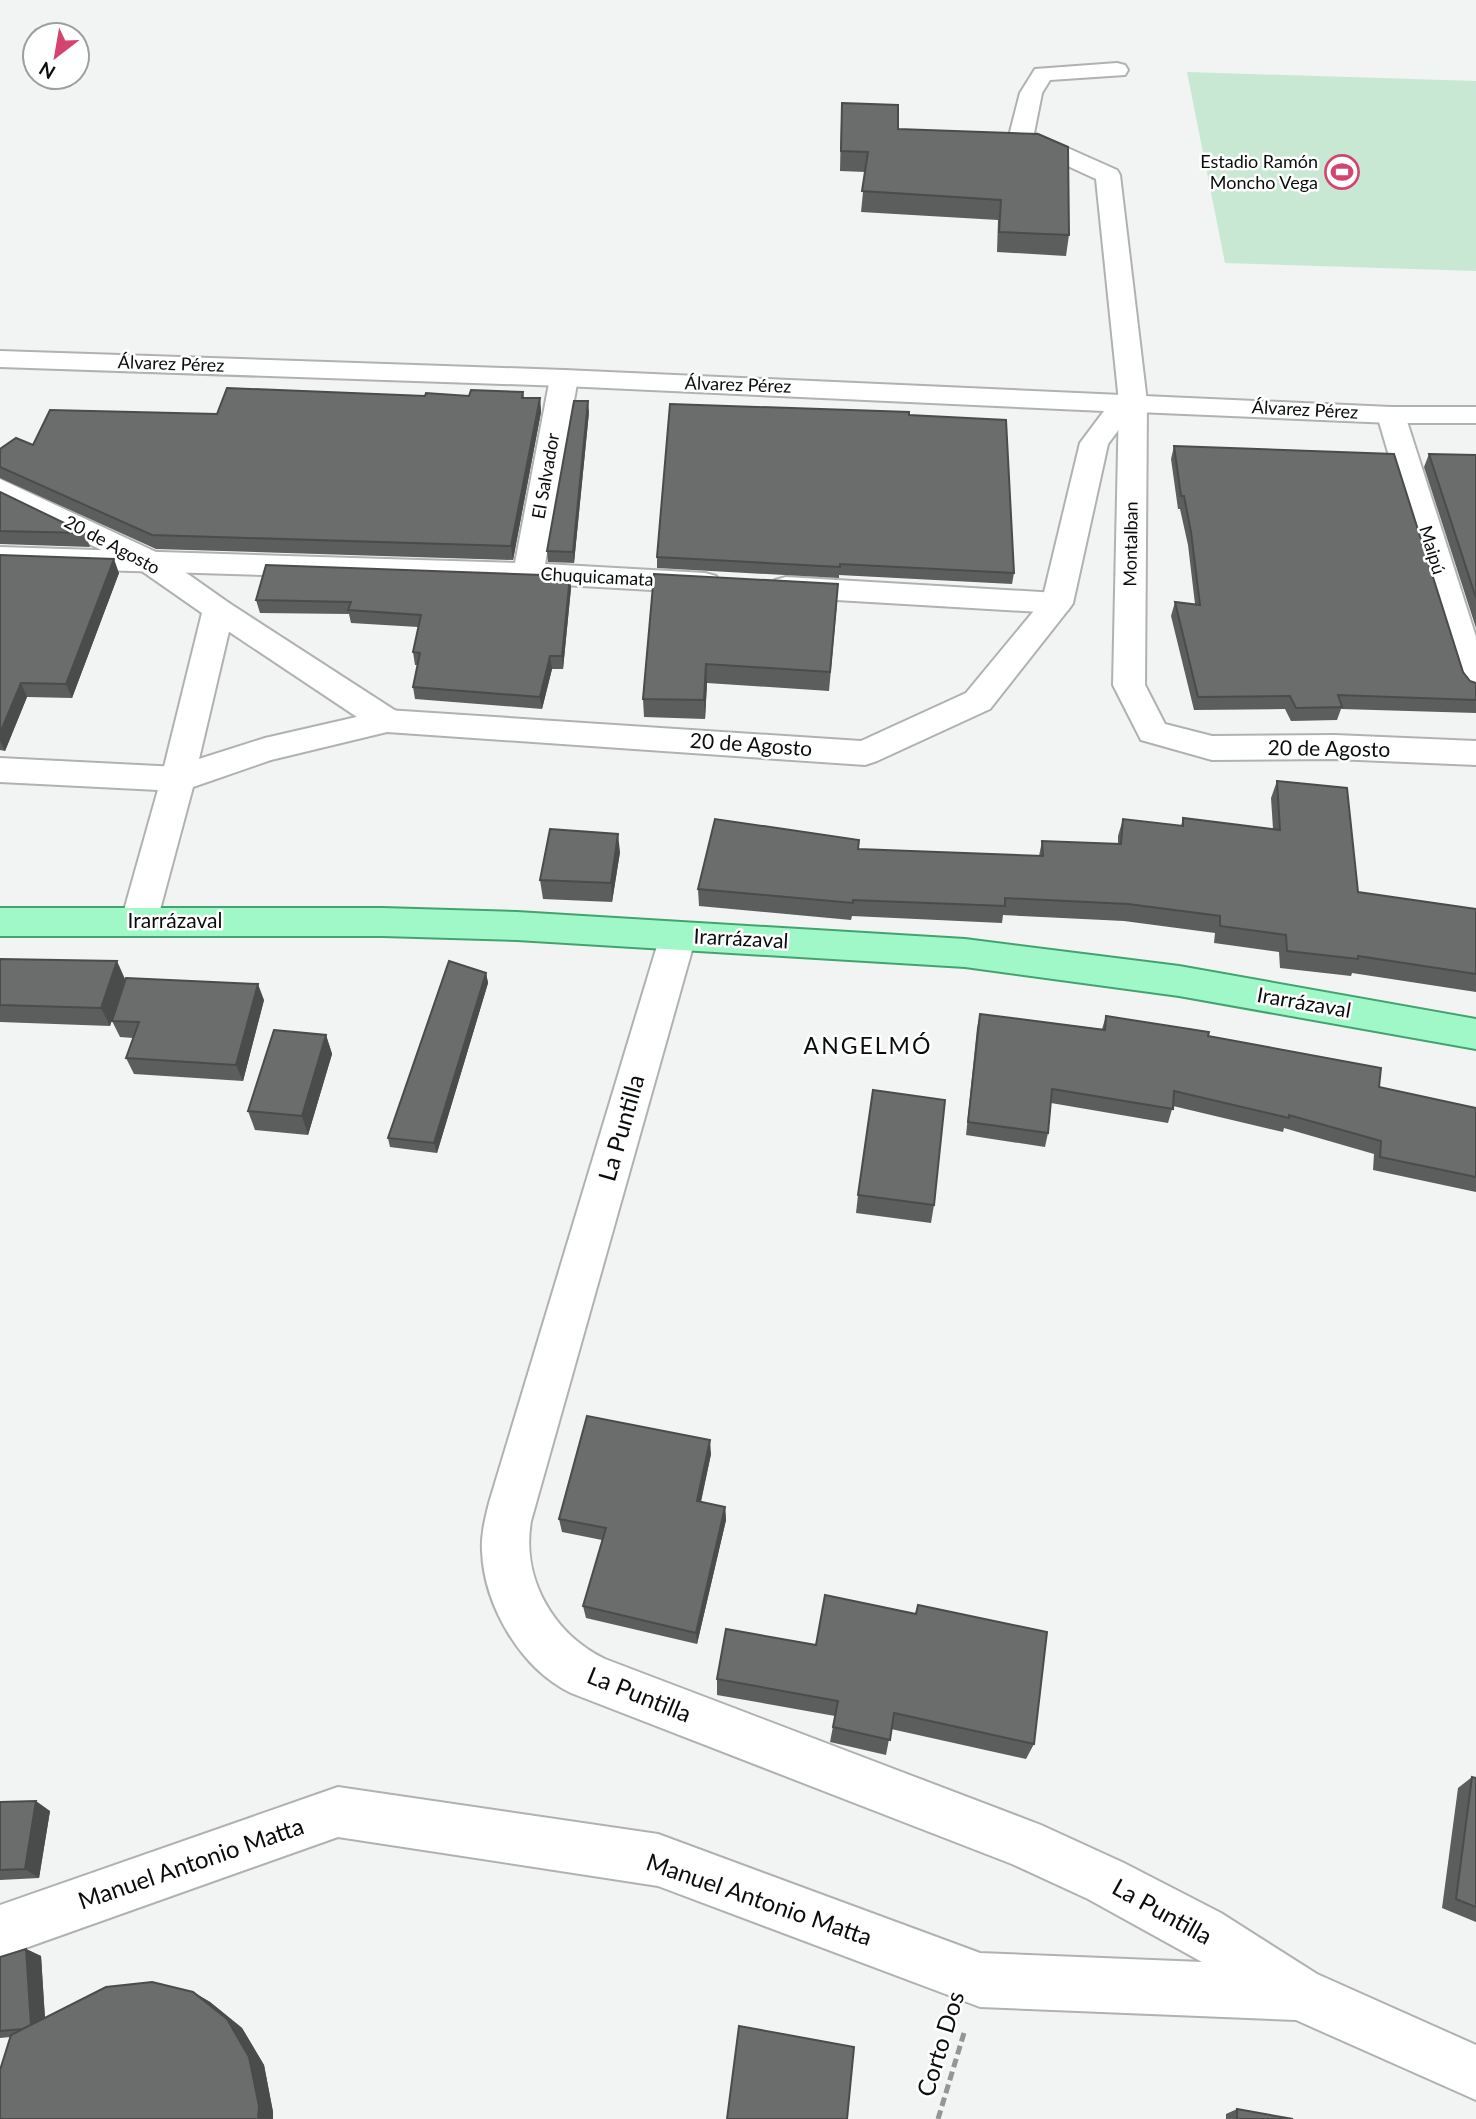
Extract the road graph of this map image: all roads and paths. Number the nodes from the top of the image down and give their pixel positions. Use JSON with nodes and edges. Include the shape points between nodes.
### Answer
{"nodes":[{"id":1,"x":1117,"y":71,"type":"dead end"},
{"id":2,"x":0,"y":359,"type":"edge"},
{"id":3,"x":564,"y":378,"type":"junction"},
{"id":4,"x":1133,"y":402,"type":"junction"},
{"id":5,"x":1391,"y":415,"type":"junction"},
{"id":6,"x":1476,"y":415,"type":"edge"},
{"id":7,"x":0,"y":488,"type":"edge"},
{"id":8,"x":0,"y":557,"type":"edge"},
{"id":9,"x":147,"y":560,"type":"junction"},
{"id":10,"x":528,"y":573,"type":"junction"},
{"id":11,"x":1057,"y":603,"type":"junction"},
{"id":12,"x":218,"y":610,"type":"junction"},
{"id":13,"x":1476,"y":684,"type":"edge"},
{"id":14,"x":1129,"y":685,"type":"joint"},
{"id":15,"x":387,"y":721,"type":"junction"},
{"id":16,"x":1476,"y":753,"type":"edge"},
{"id":17,"x":0,"y":770,"type":"edge"},
{"id":18,"x":178,"y":779,"type":"junction"},
{"id":19,"x":139,"y":921,"type":"junction"},
{"id":20,"x":0,"y":922,"type":"edge"},
{"id":21,"x":678,"y":936,"type":"junction"},
{"id":22,"x":1476,"y":1034,"type":"edge"},
{"id":23,"x":0,"y":1931,"type":"edge"},
{"id":24,"x":980,"y":1980,"type":"junction"},
{"id":25,"x":1298,"y":1993,"type":"junction"},
{"id":26,"x":1476,"y":2073,"type":"edge"},
{"id":27,"x":938,"y":2119,"type":"edge"}],
"edges":[{"from":1,"to":4,"type":"street","name":"Montalban","via":[[1043,74],[1031,93],[1020,136],[1108,175]]},
{"from":2,"to":3,"type":"street","name":"Álvarez Pérez"},
{"from":3,"to":4,"type":"street","name":"Álvarez Pérez"},
{"from":3,"to":10,"type":"street","name":"El Salvador"},
{"from":4,"to":5,"type":"street","name":"Álvarez Pérez"},
{"from":4,"to":11,"type":"street","via":[[1116,414],[1094,443]]},
{"from":4,"to":14,"type":"street","name":"Montalban"},
{"from":5,"to":6,"type":"street","name":"Álvarez Pérez"},
{"from":5,"to":13,"type":"street","name":"Maipú"},
{"from":7,"to":9,"type":"street","name":"20 de Agosto"},
{"from":8,"to":9,"type":"street","name":"Chuquicamata"},
{"from":9,"to":10,"type":"street","name":"Chuquicamata"},
{"from":9,"to":12,"type":"street","name":"20 de Agosto"},
{"from":10,"to":11,"type":"street","name":"Chuquicamata"},
{"from":11,"to":15,"type":"street","name":"20 de Agosto","via":[[978,701],[865,753]]},
{"from":12,"to":15,"type":"street","name":"20 de Agosto"},
{"from":12,"to":18,"type":"street"},
{"from":14,"to":16,"type":"street","name":"20 de Agosto","via":[[1153,732],[1212,748]]},
{"from":15,"to":18,"type":"street","name":"20 de Agosto","via":[[265,750]]},
{"from":17,"to":18,"type":"street"},
{"from":18,"to":19,"type":"street"},
{"from":19,"to":20,"type":"main road","name":"Irarrázaval"},
{"from":19,"to":21,"type":"main road","name":"Irarrázaval","via":[[517,926]]},
{"from":21,"to":22,"type":"main road","name":"Irarrázaval","via":[[953,952],[1065,965]]},
{"from":21,"to":25,"type":"street","name":"La Puntilla","via":[[514,1494],[506,1533],[508,1572],[520,1609],[542,1642],[571,1667],[607,1685],[1023,1843],[1202,1932]]},
{"from":23,"to":24,"type":"street","name":"Manuel Antonio Matta","via":[[338,1812],[659,1860]]},
{"from":24,"to":25,"type":"street","name":"Manuel Antonio Matta"},
{"from":24,"to":27,"type":"path","name":"Corto Dos"},
{"from":25,"to":26,"type":"street","name":"Manuel Antonio Matta"}]}
